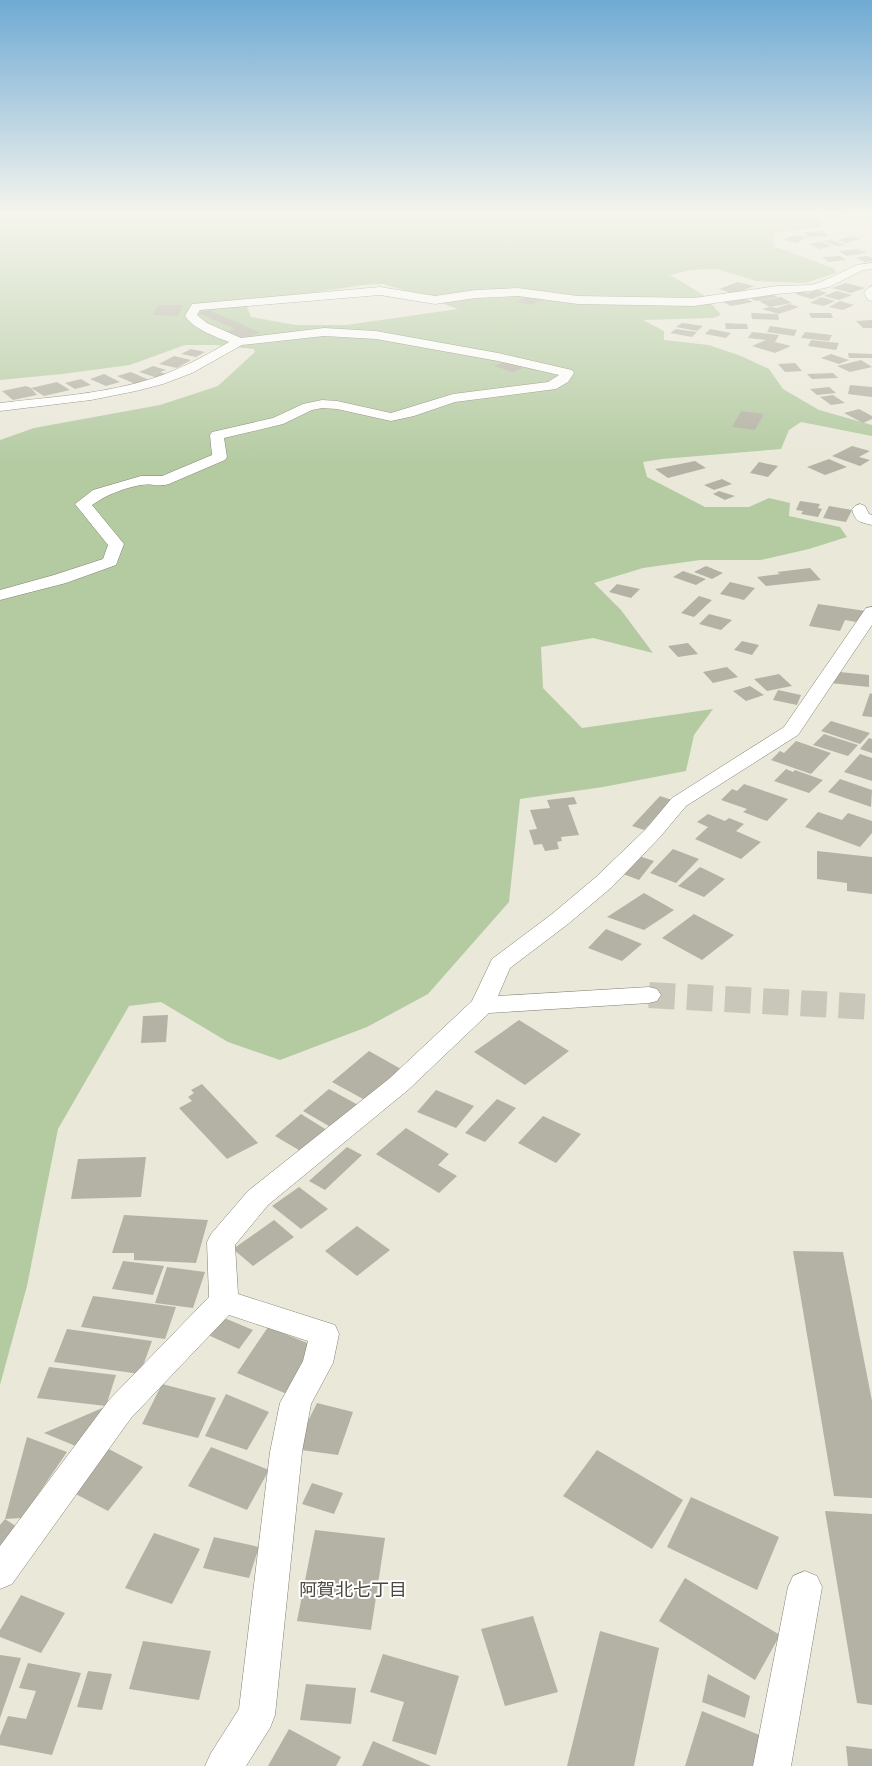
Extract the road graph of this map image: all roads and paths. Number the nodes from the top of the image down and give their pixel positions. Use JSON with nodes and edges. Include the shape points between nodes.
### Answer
{"nodes":[{"id":1,"x":306,"y":297,"type":"edge"},
{"id":2,"x":419,"y":297,"type":"edge"},
{"id":3,"x":453,"y":297,"type":"edge"},
{"id":4,"x":559,"y":297,"type":"edge"},
{"id":5,"x":725,"y":297,"type":"edge"},
{"id":6,"x":240,"y":342,"type":"junction"},
{"id":7,"x":0,"y":407,"type":"edge"},
{"id":8,"x":860,"y":509,"type":"dead end"},
{"id":9,"x":872,"y":520,"type":"edge"},
{"id":10,"x":0,"y":595,"type":"edge"},
{"id":11,"x":872,"y":612,"type":"edge"},
{"id":12,"x":649,"y":995,"type":"tunnel mouth"},
{"id":13,"x":482,"y":1005,"type":"junction"},
{"id":14,"x":224,"y":1301,"type":"junction"},
{"id":15,"x":0,"y":1573,"type":"edge"},
{"id":16,"x":805,"y":1587,"type":"dead end"},
{"id":17,"x":224,"y":1766,"type":"edge"},
{"id":18,"x":772,"y":1766,"type":"edge"}],
"edges":[{"from":1,"to":6,"type":"street","via":[[196,307],[191,316],[203,326]]},
{"from":2,"to":3,"type":"street","via":[[435,300]]},
{"from":4,"to":5,"type":"street","via":[[694,302]]},
{"from":6,"to":7,"type":"street","via":[[205,362],[153,382],[115,392]]},
{"from":6,"to":10,"type":"street","via":[[324,332],[376,335],[498,357],[567,373],[564,379],[551,386],[453,398],[391,417],[322,404],[308,407],[278,421],[217,435],[220,457],[164,481],[141,480],[98,493],[83,504],[116,544],[110,562]]},
{"from":8,"to":9,"type":"street","via":[[862,518]]},
{"from":11,"to":13,"type":"street","via":[[791,731],[679,802],[653,833],[604,882],[500,964]]},
{"from":12,"to":13,"type":"street"},
{"from":13,"to":14,"type":"street","via":[[399,1084],[258,1198],[221,1242]]},
{"from":14,"to":15,"type":"street","via":[[120,1409]]},
{"from":14,"to":17,"type":"street","via":[[324,1334],[318,1363],[296,1403],[286,1452],[257,1715]]},
{"from":16,"to":18,"type":"street"}]}
